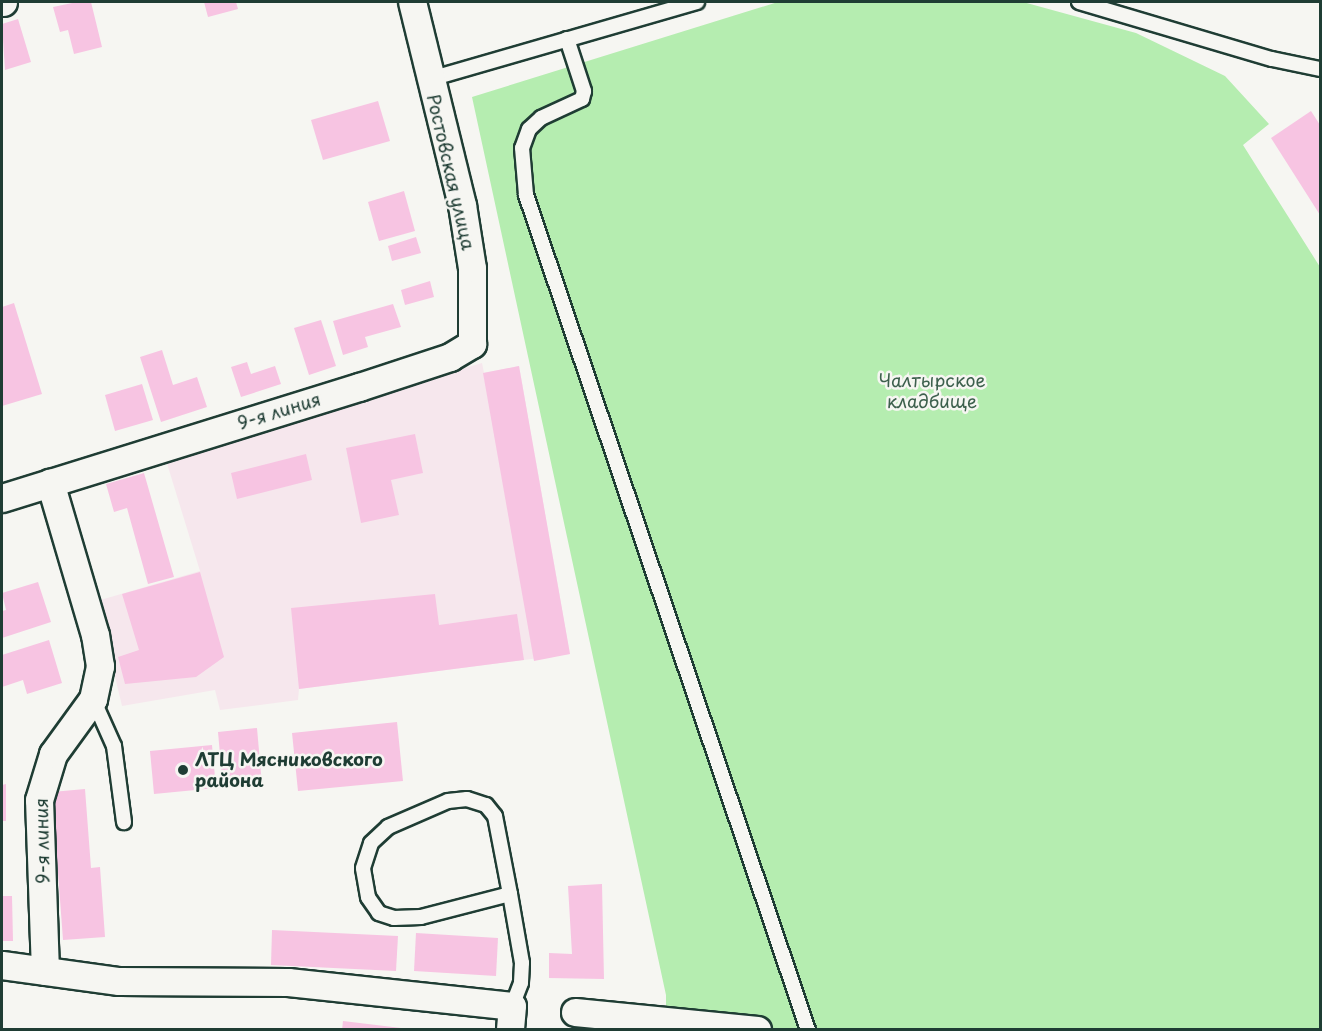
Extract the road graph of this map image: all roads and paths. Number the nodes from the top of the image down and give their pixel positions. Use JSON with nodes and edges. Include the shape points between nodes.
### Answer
{"nodes":[{"id":1,"x":412,"y":2,"type":"edge"},
{"id":2,"x":697,"y":2,"type":"edge"},
{"id":3,"x":1079,"y":2,"type":"edge"},
{"id":4,"x":567,"y":39,"type":"junction"},
{"id":5,"x":1320,"y":69,"type":"edge"},
{"id":6,"x":430,"y":79,"type":"junction"},
{"id":7,"x":472,"y":344,"type":"joint"},
{"id":8,"x":50,"y":482,"type":"junction"},
{"id":9,"x":2,"y":498,"type":"edge"},
{"id":10,"x":93,"y":699,"type":"junction"},
{"id":11,"x":124,"y":822,"type":"dead end"},
{"id":12,"x":510,"y":894,"type":"junction"},
{"id":13,"x":2,"y":965,"type":"edge"},
{"id":14,"x":45,"y":971,"type":"junction"},
{"id":15,"x":575,"y":1012,"type":"dead end"},
{"id":16,"x":511,"y":1018,"type":"edge"},
{"id":17,"x":712,"y":1028,"type":"edge"},
{"id":18,"x":757,"y":1029,"type":"edge"},
{"id":19,"x":808,"y":1029,"type":"edge"}],
"edges":[{"from":1,"to":6,"type":"street","name":"Ростовская улица"},
{"from":2,"to":4,"type":"lane"},
{"from":3,"to":5,"type":"lane","via":[[1272,59]]},
{"from":4,"to":6,"type":"lane"},
{"from":4,"to":19,"type":"lane","via":[[584,91],[582,99],[541,118],[529,129],[522,148],[526,195]]},
{"from":6,"to":7,"type":"street","name":"Ростовская улица","via":[[462,205],[471,258],[475,313]]},
{"from":7,"to":8,"type":"street","name":"9-я линия","via":[[450,357]]},
{"from":8,"to":9,"type":"street","name":"9-я линия"},
{"from":8,"to":10,"type":"street","name":"9-я линия","via":[[95,635],[100,666]]},
{"from":10,"to":11,"type":"lane","via":[[114,746]]},
{"from":10,"to":14,"type":"street","name":"9-я линия","via":[[53,754],[39,800]]},
{"from":12,"to":12,"type":"lane","via":[[495,816],[486,805],[467,799],[448,801],[388,826],[370,843],[363,868],[368,897],[379,913],[394,918],[421,917]]},
{"from":12,"to":16,"type":"lane","via":[[522,963]]},
{"from":13,"to":14,"type":"street"},
{"from":14,"to":16,"type":"street","via":[[119,981],[288,982]]},
{"from":15,"to":17,"type":"street"},
{"from":17,"to":18,"type":"street"}]}
